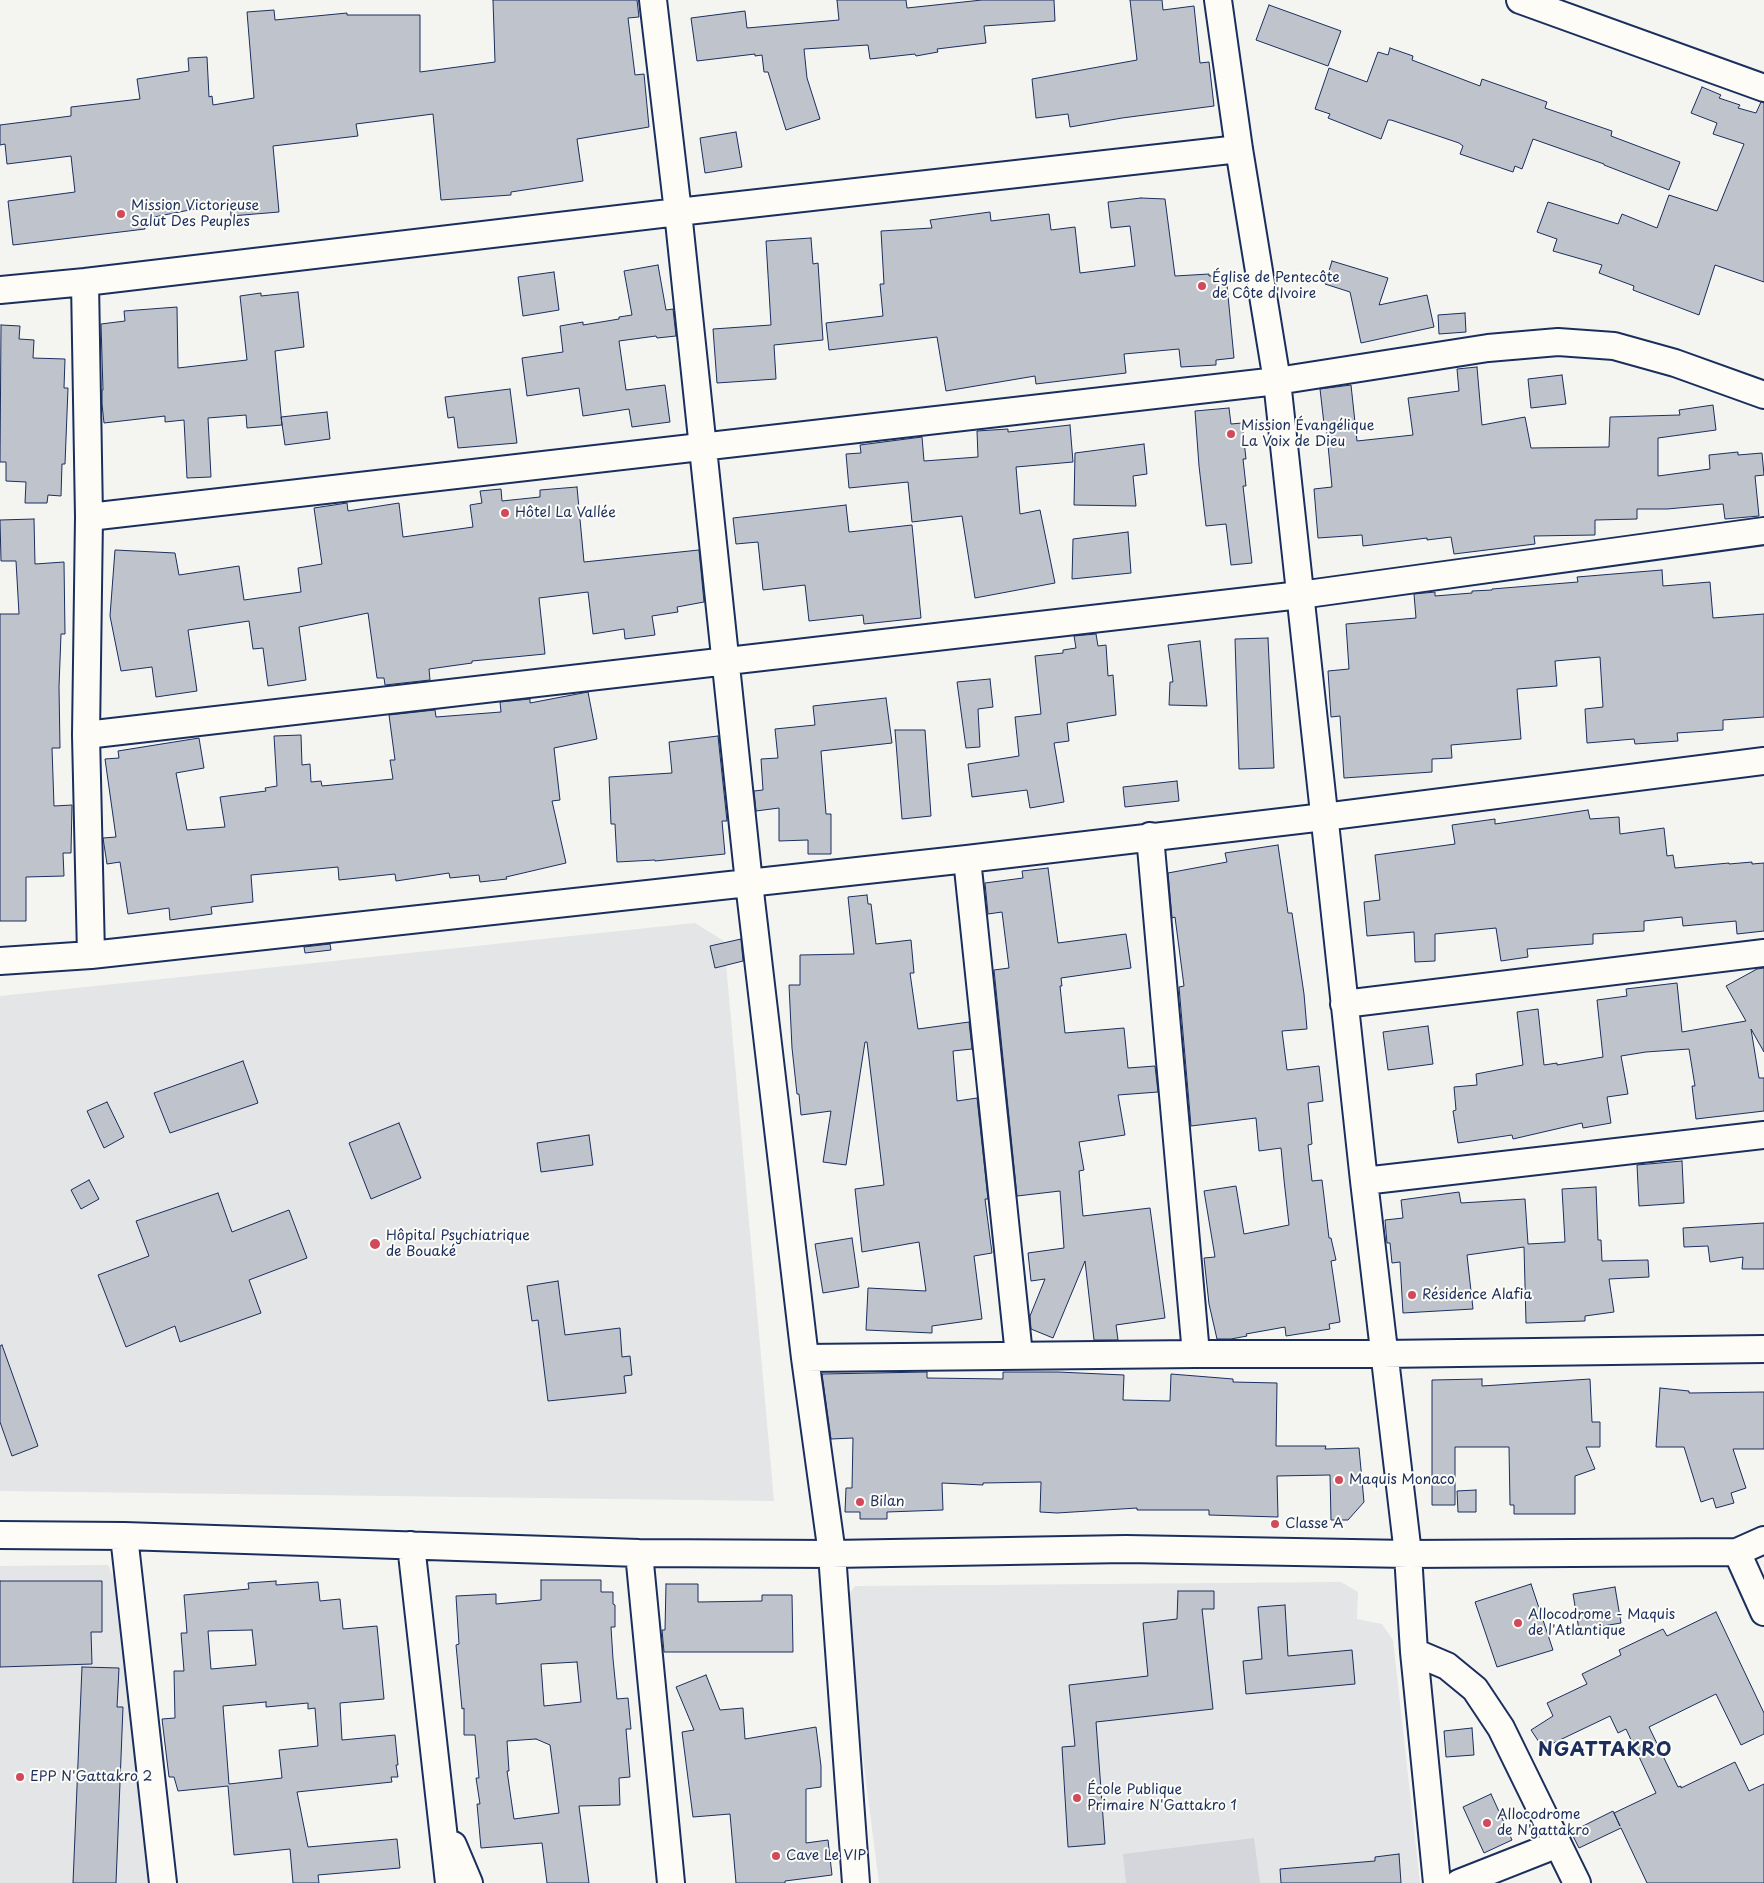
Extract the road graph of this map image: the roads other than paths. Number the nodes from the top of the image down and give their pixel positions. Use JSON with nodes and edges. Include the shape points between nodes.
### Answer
{"nodes":[{"id":1,"x":653,"y":0,"type":"edge"},
{"id":2,"x":1218,"y":0,"type":"edge"},
{"id":3,"x":1520,"y":0,"type":"edge"},
{"id":4,"x":1764,"y":88,"type":"edge"},
{"id":5,"x":1239,"y":149,"type":"junction"},
{"id":6,"x":678,"y":212,"type":"junction"},
{"id":7,"x":85,"y":282,"type":"junction"},
{"id":8,"x":0,"y":290,"type":"edge"},
{"id":9,"x":1276,"y":381,"type":"junction"},
{"id":10,"x":1764,"y":395,"type":"edge"},
{"id":11,"x":703,"y":446,"type":"junction"},
{"id":12,"x":89,"y":517,"type":"junction"},
{"id":13,"x":1764,"y":531,"type":"edge"},
{"id":14,"x":1300,"y":595,"type":"junction"},
{"id":15,"x":726,"y":660,"type":"junction"},
{"id":16,"x":86,"y":734,"type":"junction"},
{"id":17,"x":1764,"y":760,"type":"edge"},
{"id":18,"x":1324,"y":816,"type":"junction"},
{"id":19,"x":1150,"y":836,"type":"junction"},
{"id":20,"x":967,"y":859,"type":"junction"},
{"id":21,"x":750,"y":883,"type":"junction"},
{"id":22,"x":1764,"y":953,"type":"edge"},
{"id":23,"x":91,"y":955,"type":"junction"},
{"id":24,"x":0,"y":961,"type":"edge"},
{"id":25,"x":1344,"y":1004,"type":"junction"},
{"id":26,"x":1764,"y":1135,"type":"edge"},
{"id":27,"x":1364,"y":1181,"type":"junction"},
{"id":28,"x":1764,"y":1349,"type":"edge"},
{"id":29,"x":1196,"y":1354,"type":"junction"},
{"id":30,"x":1383,"y":1354,"type":"junction"},
{"id":31,"x":1019,"y":1355,"type":"junction"},
{"id":32,"x":804,"y":1358,"type":"junction"},
{"id":33,"x":0,"y":1535,"type":"edge"},
{"id":34,"x":124,"y":1536,"type":"junction"},
{"id":35,"x":1764,"y":1540,"type":"edge"},
{"id":36,"x":411,"y":1545,"type":"junction"},
{"id":37,"x":1737,"y":1552,"type":"junction"},
{"id":38,"x":639,"y":1553,"type":"junction"},
{"id":39,"x":832,"y":1554,"type":"junction"},
{"id":40,"x":1408,"y":1554,"type":"junction"},
{"id":41,"x":1764,"y":1612,"type":"edge"},
{"id":42,"x":1414,"y":1652,"type":"junction"},
{"id":43,"x":443,"y":1819,"type":"junction"},
{"id":44,"x":1558,"y":1844,"type":"junction"},
{"id":45,"x":163,"y":1883,"type":"edge"},
{"id":46,"x":450,"y":1883,"type":"edge"},
{"id":47,"x":469,"y":1883,"type":"edge"},
{"id":48,"x":671,"y":1883,"type":"edge"},
{"id":49,"x":856,"y":1883,"type":"edge"},
{"id":50,"x":1438,"y":1883,"type":"edge"},
{"id":51,"x":1459,"y":1883,"type":"edge"},
{"id":52,"x":1577,"y":1883,"type":"edge"}],
"edges":[{"from":1,"to":6,"type":"street"},
{"from":2,"to":5,"type":"street"},
{"from":3,"to":4,"type":"street"},
{"from":5,"to":6,"type":"street"},
{"from":5,"to":9,"type":"street"},
{"from":6,"to":7,"type":"street"},
{"from":6,"to":11,"type":"street"},
{"from":7,"to":8,"type":"street"},
{"from":7,"to":12,"type":"street"},
{"from":9,"to":10,"type":"street","via":[[1488,348],[1558,342],[1614,346],[1675,363]]},
{"from":9,"to":11,"type":"street"},
{"from":9,"to":14,"type":"street"},
{"from":11,"to":12,"type":"street"},
{"from":11,"to":15,"type":"street"},
{"from":12,"to":16,"type":"street"},
{"from":13,"to":14,"type":"street"},
{"from":14,"to":15,"type":"street"},
{"from":14,"to":18,"type":"street"},
{"from":15,"to":16,"type":"street"},
{"from":15,"to":21,"type":"street"},
{"from":16,"to":23,"type":"street"},
{"from":17,"to":18,"type":"street"},
{"from":18,"to":19,"type":"street"},
{"from":18,"to":25,"type":"street"},
{"from":19,"to":20,"type":"street"},
{"from":19,"to":29,"type":"street"},
{"from":20,"to":21,"type":"street"},
{"from":20,"to":31,"type":"street"},
{"from":21,"to":23,"type":"street"},
{"from":21,"to":32,"type":"street"},
{"from":22,"to":25,"type":"street"},
{"from":23,"to":24,"type":"street"},
{"from":25,"to":27,"type":"street"},
{"from":26,"to":27,"type":"street"},
{"from":27,"to":30,"type":"street"},
{"from":28,"to":30,"type":"street"},
{"from":29,"to":30,"type":"street"},
{"from":29,"to":31,"type":"street"},
{"from":30,"to":40,"type":"street"},
{"from":31,"to":32,"type":"street"},
{"from":32,"to":39,"type":"street"},
{"from":33,"to":34,"type":"street"},
{"from":34,"to":36,"type":"street"},
{"from":34,"to":45,"type":"street"},
{"from":35,"to":37,"type":"street"},
{"from":36,"to":38,"type":"street"},
{"from":36,"to":43,"type":"street"},
{"from":37,"to":40,"type":"street"},
{"from":37,"to":41,"type":"street"},
{"from":38,"to":39,"type":"street"},
{"from":38,"to":48,"type":"street"},
{"from":39,"to":40,"type":"street","via":[[1126,1549]]},
{"from":39,"to":49,"type":"street"},
{"from":40,"to":42,"type":"street"},
{"from":42,"to":44,"type":"street","via":[[1447,1666],[1475,1689],[1501,1728]]},
{"from":42,"to":50,"type":"street"},
{"from":43,"to":46,"type":"street"},
{"from":43,"to":47,"type":"street"},
{"from":44,"to":51,"type":"street"},
{"from":44,"to":52,"type":"street"}]}
